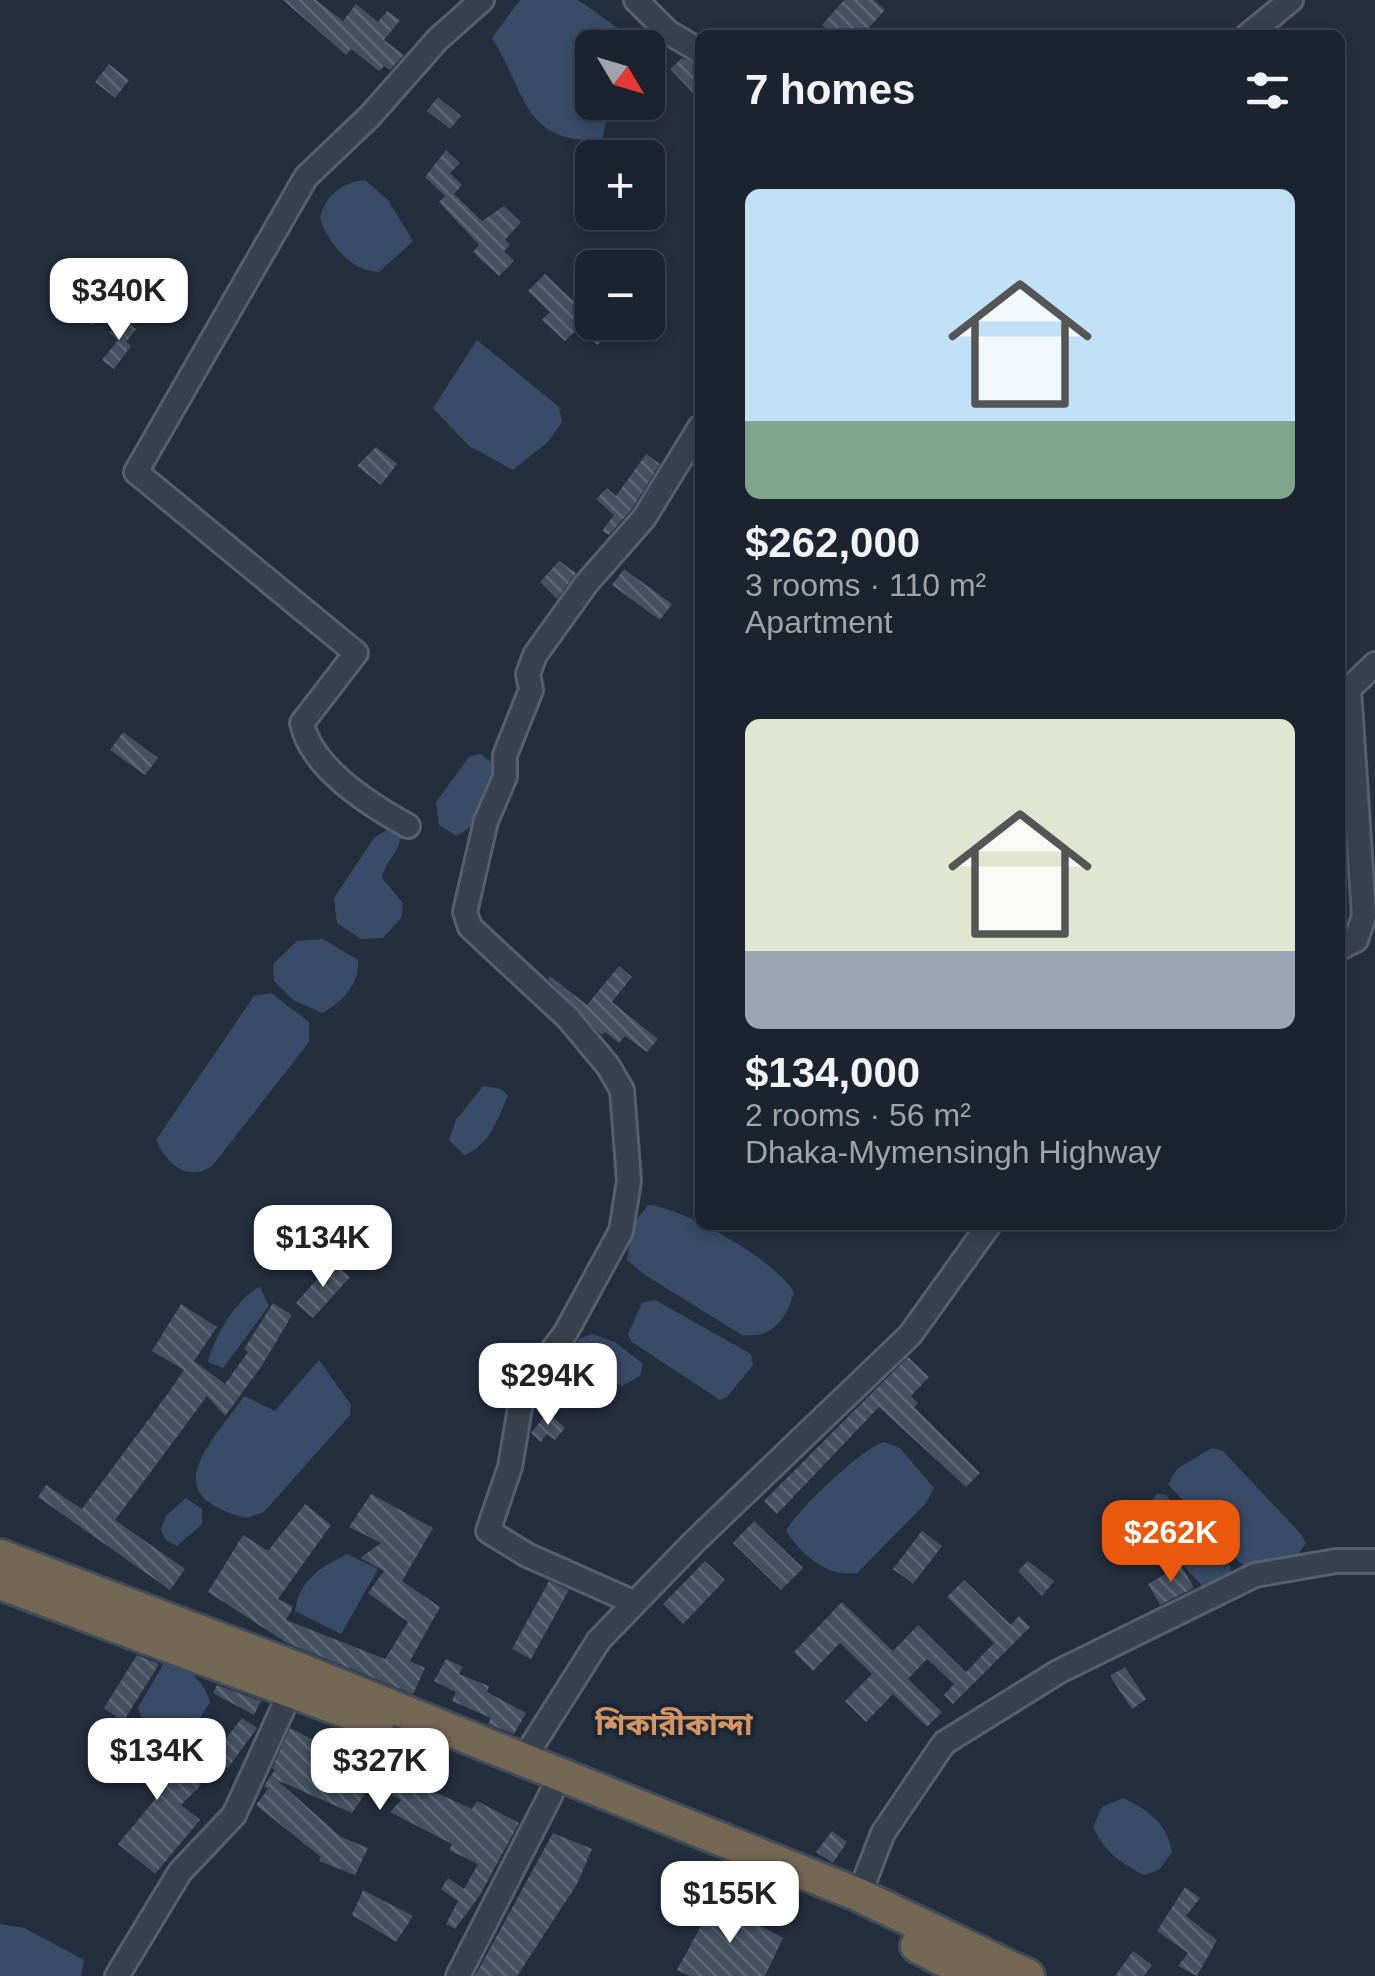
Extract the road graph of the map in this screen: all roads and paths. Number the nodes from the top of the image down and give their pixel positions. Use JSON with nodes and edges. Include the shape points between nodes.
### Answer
{"nodes":[{"id":1,"x":482,"y":0,"type":"edge"},
{"id":2,"x":636,"y":0,"type":"edge"},
{"id":3,"x":1291,"y":0,"type":"edge"},
{"id":4,"x":1254,"y":30,"type":"edge"},
{"id":5,"x":695,"y":48,"type":"edge"},
{"id":6,"x":695,"y":436,"type":"edge"},
{"id":7,"x":1375,"y":664,"type":"edge"},
{"id":8,"x":408,"y":826,"type":"dead end"},
{"id":9,"x":1345,"y":946,"type":"edge"},
{"id":10,"x":985,"y":1230,"type":"edge"},
{"id":11,"x":0,"y":1556,"type":"edge"},
{"id":12,"x":1375,"y":1564,"type":"edge"},
{"id":13,"x":0,"y":1583,"type":"edge"},
{"id":14,"x":633,"y":1602,"type":"junction"},
{"id":15,"x":295,"y":1682,"type":"junction"},
{"id":16,"x":524,"y":1760,"type":"junction"},
{"id":17,"x":552,"y":1794,"type":"junction"},
{"id":18,"x":859,"y":1895,"type":"junction"},
{"id":19,"x":117,"y":1976,"type":"edge"},
{"id":20,"x":458,"y":1976,"type":"edge"},
{"id":21,"x":975,"y":1976,"type":"edge"},
{"id":22,"x":1028,"y":1976,"type":"edge"}],
"edges":[{"from":1,"to":8,"type":"street","via":[[306,177],[136,472],[356,653],[302,723],[306,742],[369,804]]},
{"from":2,"to":5,"type":"street"},
{"from":3,"to":4,"type":"street"},
{"from":6,"to":14,"type":"street","via":[[644,518],[535,656],[531,690],[504,755],[505,777],[486,821],[464,912],[470,926],[568,1018],[608,1066],[622,1090],[629,1181],[621,1231],[566,1332],[522,1390],[510,1467],[488,1531]]},
{"from":7,"to":9,"type":"street","via":[[1349,689],[1364,916],[1356,940]]},
{"from":10,"to":14,"type":"street","via":[[910,1335]]},
{"from":11,"to":15,"type":"highway"},
{"from":12,"to":18,"type":"street","via":[[1336,1561],[1255,1575],[1058,1672],[944,1743],[882,1833]]},
{"from":13,"to":15,"type":"highway"},
{"from":14,"to":16,"type":"street","via":[[599,1640]]},
{"from":15,"to":16,"type":"highway"},
{"from":15,"to":17,"type":"highway"},
{"from":15,"to":19,"type":"street","via":[[234,1815],[180,1872]]},
{"from":16,"to":18,"type":"highway"},
{"from":17,"to":20,"type":"street"},
{"from":17,"to":21,"type":"highway","via":[[845,1913]]},
{"from":18,"to":22,"type":"highway"}]}
